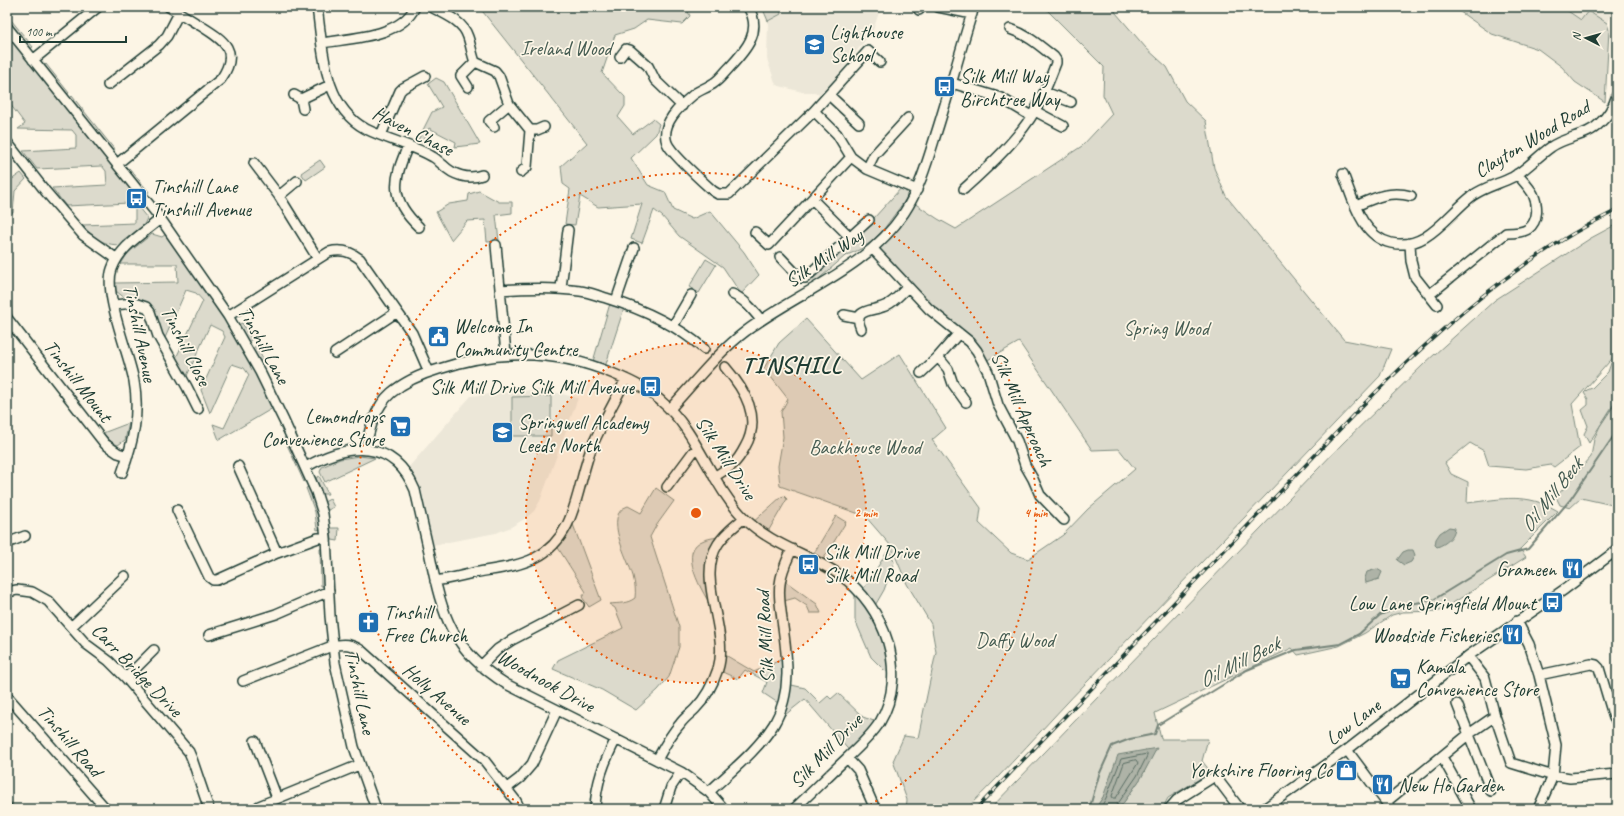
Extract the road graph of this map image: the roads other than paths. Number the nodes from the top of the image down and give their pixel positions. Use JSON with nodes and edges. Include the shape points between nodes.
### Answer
{"nodes":[{"id":1,"x":98,"y":7,"type":"edge"},
{"id":2,"x":169,"y":7,"type":"edge"},
{"id":3,"x":317,"y":7,"type":"edge"},
{"id":4,"x":416,"y":7,"type":"edge"},
{"id":5,"x":430,"y":7,"type":"edge"},
{"id":6,"x":748,"y":7,"type":"edge"},
{"id":7,"x":938,"y":7,"type":"edge"},
{"id":8,"x":973,"y":10,"type":"edge"},
{"id":9,"x":180,"y":13,"type":"junction"},
{"id":10,"x":7,"y":27,"type":"edge"},
{"id":11,"x":1010,"y":29,"type":"dead end"},
{"id":12,"x":322,"y":43,"type":"junction"},
{"id":13,"x":620,"y":57,"type":"dead end"},
{"id":14,"x":33,"y":60,"type":"junction"},
{"id":15,"x":475,"y":62,"type":"junction"},
{"id":16,"x":880,"y":62,"type":"dead end"},
{"id":17,"x":425,"y":76,"type":"dead end"},
{"id":18,"x":952,"y":83,"type":"junction"},
{"id":19,"x":108,"y":85,"type":"dead end"},
{"id":20,"x":330,"y":85,"type":"junction"},
{"id":21,"x":468,"y":87,"type":"dead end"},
{"id":22,"x":1045,"y":92,"type":"junction"},
{"id":23,"x":828,"y":95,"type":"junction"},
{"id":24,"x":1617,"y":95,"type":"edge"},
{"id":25,"x":1071,"y":102,"type":"dead end"},
{"id":26,"x":509,"y":104,"type":"junction"},
{"id":27,"x":682,"y":106,"type":"junction"},
{"id":28,"x":303,"y":109,"type":"dead end"},
{"id":29,"x":814,"y":111,"type":"junction"},
{"id":30,"x":1033,"y":113,"type":"junction"},
{"id":31,"x":908,"y":118,"type":"dead end"},
{"id":32,"x":859,"y":123,"type":"dead end"},
{"id":33,"x":1063,"y":126,"type":"dead end"},
{"id":34,"x":494,"y":127,"type":"dead end"},
{"id":35,"x":544,"y":127,"type":"dead end"},
{"id":36,"x":530,"y":130,"type":"junction"},
{"id":37,"x":381,"y":135,"type":"junction"},
{"id":38,"x":7,"y":142,"type":"edge"},
{"id":39,"x":408,"y":146,"type":"junction"},
{"id":40,"x":851,"y":157,"type":"junction"},
{"id":41,"x":254,"y":163,"type":"dead end"},
{"id":42,"x":117,"y":164,"type":"junction"},
{"id":43,"x":867,"y":169,"type":"junction"},
{"id":44,"x":520,"y":172,"type":"dead end"},
{"id":45,"x":1343,"y":174,"type":"dead end"},
{"id":46,"x":1516,"y":174,"type":"junction"},
{"id":47,"x":482,"y":175,"type":"dead end"},
{"id":48,"x":297,"y":181,"type":"dead end"},
{"id":49,"x":964,"y":189,"type":"dead end"},
{"id":50,"x":916,"y":190,"type":"junction"},
{"id":51,"x":279,"y":196,"type":"junction"},
{"id":52,"x":1411,"y":196,"type":"dead end"},
{"id":53,"x":812,"y":199,"type":"junction"},
{"id":54,"x":1356,"y":206,"type":"junction"},
{"id":55,"x":160,"y":219,"type":"junction"},
{"id":56,"x":868,"y":220,"type":"dead end"},
{"id":57,"x":419,"y":227,"type":"dead end"},
{"id":58,"x":568,"y":230,"type":"dead end"},
{"id":59,"x":755,"y":232,"type":"dead end"},
{"id":60,"x":850,"y":237,"type":"junction"},
{"id":61,"x":1410,"y":243,"type":"junction"},
{"id":62,"x":496,"y":245,"type":"dead end"},
{"id":63,"x":634,"y":248,"type":"dead end"},
{"id":64,"x":873,"y":249,"type":"junction"},
{"id":65,"x":780,"y":257,"type":"dead end"},
{"id":66,"x":117,"y":259,"type":"junction"},
{"id":67,"x":318,"y":259,"type":"junction"},
{"id":68,"x":908,"y":287,"type":"junction"},
{"id":69,"x":561,"y":288,"type":"junction"},
{"id":70,"x":500,"y":290,"type":"junction"},
{"id":71,"x":732,"y":294,"type":"dead end"},
{"id":72,"x":691,"y":295,"type":"dead end"},
{"id":73,"x":1429,"y":295,"type":"junction"},
{"id":74,"x":616,"y":301,"type":"junction"},
{"id":75,"x":114,"y":305,"type":"junction"},
{"id":76,"x":1437,"y":305,"type":"dead end"},
{"id":77,"x":397,"y":312,"type":"junction"},
{"id":78,"x":844,"y":315,"type":"dead end"},
{"id":79,"x":228,"y":316,"type":"junction"},
{"id":80,"x":7,"y":318,"type":"edge"},
{"id":81,"x":859,"y":318,"type":"junction"},
{"id":82,"x":761,"y":320,"type":"junction"},
{"id":83,"x":673,"y":326,"type":"junction"},
{"id":84,"x":861,"y":329,"type":"dead end"},
{"id":85,"x":959,"y":333,"type":"junction"},
{"id":86,"x":704,"y":349,"type":"dead end"},
{"id":87,"x":335,"y":353,"type":"dead end"},
{"id":88,"x":506,"y":354,"type":"junction"},
{"id":89,"x":938,"y":357,"type":"junction"},
{"id":90,"x":725,"y":368,"type":"dead end"},
{"id":91,"x":429,"y":372,"type":"junction"},
{"id":92,"x":921,"y":374,"type":"dead end"},
{"id":93,"x":626,"y":379,"type":"junction"},
{"id":94,"x":966,"y":402,"type":"dead end"},
{"id":95,"x":198,"y":409,"type":"dead end"},
{"id":96,"x":670,"y":409,"type":"junction"},
{"id":97,"x":698,"y":448,"type":"junction"},
{"id":98,"x":366,"y":449,"type":"junction"},
{"id":99,"x":128,"y":456,"type":"junction"},
{"id":100,"x":238,"y":466,"type":"dead end"},
{"id":101,"x":306,"y":467,"type":"junction"},
{"id":102,"x":122,"y":473,"type":"dead end"},
{"id":103,"x":714,"y":477,"type":"junction"},
{"id":104,"x":667,"y":487,"type":"dead end"},
{"id":105,"x":177,"y":510,"type":"dead end"},
{"id":106,"x":744,"y":518,"type":"junction"},
{"id":107,"x":1064,"y":520,"type":"dead end"},
{"id":108,"x":25,"y":536,"type":"dead end"},
{"id":109,"x":326,"y":537,"type":"junction"},
{"id":110,"x":7,"y":543,"type":"edge"},
{"id":111,"x":792,"y":549,"type":"junction"},
{"id":112,"x":1617,"y":550,"type":"edge"},
{"id":113,"x":277,"y":553,"type":"junction"},
{"id":114,"x":125,"y":576,"type":"dead end"},
{"id":115,"x":435,"y":581,"type":"junction"},
{"id":116,"x":329,"y":591,"type":"junction"},
{"id":117,"x":7,"y":592,"type":"edge"},
{"id":118,"x":579,"y":605,"type":"dead end"},
{"id":119,"x":1517,"y":621,"type":"junction"},
{"id":120,"x":71,"y":627,"type":"junction"},
{"id":121,"x":209,"y":635,"type":"dead end"},
{"id":122,"x":332,"y":646,"type":"junction"},
{"id":123,"x":154,"y":650,"type":"dead end"},
{"id":124,"x":1468,"y":656,"type":"junction"},
{"id":125,"x":481,"y":666,"type":"junction"},
{"id":126,"x":1539,"y":676,"type":"junction"},
{"id":127,"x":126,"y":678,"type":"junction"},
{"id":128,"x":242,"y":681,"type":"dead end"},
{"id":129,"x":7,"y":696,"type":"edge"},
{"id":130,"x":1457,"y":704,"type":"dead end"},
{"id":131,"x":557,"y":710,"type":"junction"},
{"id":132,"x":1495,"y":716,"type":"junction"},
{"id":133,"x":1614,"y":718,"type":"dead end"},
{"id":134,"x":1468,"y":734,"type":"junction"},
{"id":135,"x":616,"y":739,"type":"junction"},
{"id":136,"x":255,"y":741,"type":"dead end"},
{"id":137,"x":1347,"y":750,"type":"junction"},
{"id":138,"x":1442,"y":757,"type":"junction"},
{"id":139,"x":847,"y":758,"type":"junction"},
{"id":140,"x":656,"y":760,"type":"junction"},
{"id":141,"x":359,"y":765,"type":"junction"},
{"id":142,"x":681,"y":772,"type":"junction"},
{"id":143,"x":1617,"y":774,"type":"edge"},
{"id":144,"x":1550,"y":775,"type":"junction"},
{"id":145,"x":507,"y":788,"type":"junction"},
{"id":146,"x":1491,"y":791,"type":"dead end"},
{"id":147,"x":709,"y":792,"type":"junction"},
{"id":148,"x":277,"y":798,"type":"junction"},
{"id":149,"x":1389,"y":805,"type":"edge"},
{"id":150,"x":259,"y":806,"type":"dead end"},
{"id":151,"x":106,"y":809,"type":"edge"},
{"id":152,"x":209,"y":809,"type":"edge"},
{"id":153,"x":376,"y":809,"type":"edge"},
{"id":154,"x":520,"y":809,"type":"edge"},
{"id":155,"x":595,"y":809,"type":"edge"},
{"id":156,"x":664,"y":809,"type":"edge"},
{"id":157,"x":724,"y":809,"type":"edge"},
{"id":158,"x":794,"y":809,"type":"edge"},
{"id":159,"x":875,"y":809,"type":"edge"},
{"id":160,"x":1169,"y":809,"type":"edge"},
{"id":161,"x":1240,"y":809,"type":"edge"},
{"id":162,"x":1264,"y":809,"type":"edge"},
{"id":163,"x":1471,"y":809,"type":"edge"},
{"id":164,"x":1538,"y":809,"type":"edge"}],
"edges":[{"from":1,"to":14,"type":"street"},
{"from":2,"to":9,"type":"street"},
{"from":3,"to":12,"type":"street","name":"Haven Chase"},
{"from":4,"to":12,"type":"street","via":[[406,18],[386,31]]},
{"from":5,"to":15,"type":"street","via":[[448,15],[464,29]]},
{"from":6,"to":27,"type":"street","via":[[754,16],[753,35],[744,53],[715,82],[694,94]]},
{"from":7,"to":8,"type":"street"},
{"from":8,"to":18,"type":"street","name":"Silk Mill Way"},
{"from":9,"to":19,"type":"street","via":[[159,45]]},
{"from":9,"to":42,"type":"street","via":[[221,38],[228,49],[228,67],[221,79]]},
{"from":10,"to":14,"type":"street","name":"Tinshill Lane"},
{"from":11,"to":22,"type":"street","via":[[1023,34],[1056,60]]},
{"from":12,"to":20,"type":"street","name":"Haven Chase"},
{"from":13,"to":27,"type":"street","via":[[626,49],[630,50],[648,66],[655,80]]},
{"from":14,"to":42,"type":"street","name":"Tinshill Lane"},
{"from":15,"to":21,"type":"street","via":[[461,76]]},
{"from":15,"to":26,"type":"street","via":[[495,71]]},
{"from":16,"to":23,"type":"street","via":[[868,51]]},
{"from":17,"to":37,"type":"street","via":[[400,92]]},
{"from":18,"to":30,"type":"street","via":[[1001,98]]},
{"from":18,"to":50,"type":"street","name":"Silk Mill Way"},
{"from":20,"to":28,"type":"street","via":[[298,97]]},
{"from":20,"to":37,"type":"street","name":"Haven Chase","via":[[352,118],[363,127]]},
{"from":22,"to":25,"type":"street"},
{"from":22,"to":30,"type":"street"},
{"from":23,"to":29,"type":"street"},
{"from":23,"to":32,"type":"street"},
{"from":24,"to":46,"type":"street","name":"Clayton Wood Road","via":[[1600,124],[1588,132],[1552,146]]},
{"from":26,"to":34,"type":"street","via":[[489,121]]},
{"from":26,"to":36,"type":"street"},
{"from":27,"to":29,"type":"street","via":[[666,127],[669,148],[718,194],[729,194]]},
{"from":29,"to":40,"type":"street","via":[[837,134]]},
{"from":30,"to":33,"type":"street"},
{"from":30,"to":49,"type":"street","via":[[994,162]]},
{"from":31,"to":43,"type":"street","via":[[874,155]]},
{"from":35,"to":36,"type":"street"},
{"from":36,"to":44,"type":"street","via":[[527,167]]},
{"from":37,"to":39,"type":"street","name":"Haven Chase"},
{"from":38,"to":66,"type":"street","via":[[83,235]]},
{"from":39,"to":47,"type":"street","name":"Haven Chase","via":[[434,157],[455,173],[471,178]]},
{"from":39,"to":57,"type":"street","via":[[398,169],[397,191],[406,214]]},
{"from":40,"to":43,"type":"street"},
{"from":40,"to":53,"type":"street"},
{"from":41,"to":51,"type":"street"},
{"from":42,"to":55,"type":"street","name":"Tinshill Lane"},
{"from":43,"to":50,"type":"street"},
{"from":45,"to":54,"type":"street","name":"Clayton Wood Road"},
{"from":46,"to":61,"type":"street","name":"Clayton Wood Road","via":[[1472,196],[1426,238]]},
{"from":46,"to":73,"type":"street","via":[[1532,192],[1537,206],[1536,218],[1528,229],[1506,233]]},
{"from":48,"to":51,"type":"street"},
{"from":50,"to":64,"type":"street","name":"Silk Mill Way","via":[[902,216]]},
{"from":51,"to":67,"type":"street"},
{"from":52,"to":54,"type":"street","via":[[1389,193]]},
{"from":53,"to":59,"type":"street","via":[[769,245]]},
{"from":53,"to":60,"type":"street"},
{"from":54,"to":61,"type":"street","name":"Clayton Wood Road","via":[[1369,230],[1380,239],[1402,245]]},
{"from":55,"to":66,"type":"street","name":"Tinshill Avenue","via":[[126,247]]},
{"from":55,"to":79,"type":"street","name":"Tinshill Lane"},
{"from":56,"to":60,"type":"street"},
{"from":58,"to":69,"type":"street"},
{"from":60,"to":65,"type":"street","via":[[805,278],[800,278]]},
{"from":61,"to":73,"type":"street","via":[[1415,277]]},
{"from":62,"to":70,"type":"street"},
{"from":63,"to":74,"type":"street"},
{"from":64,"to":68,"type":"street","name":"Silk Mill Approach"},
{"from":64,"to":82,"type":"street","name":"Silk Mill Way","via":[[853,265]]},
{"from":66,"to":75,"type":"street","name":"Tinshill Avenue","via":[[110,282]]},
{"from":67,"to":77,"type":"street","via":[[328,252],[338,250],[354,254]]},
{"from":67,"to":79,"type":"street"},
{"from":68,"to":81,"type":"street","via":[[887,305],[864,311]]},
{"from":68,"to":85,"type":"street","name":"Silk Mill Approach","via":[[938,318]]},
{"from":69,"to":70,"type":"street"},
{"from":69,"to":74,"type":"street"},
{"from":70,"to":88,"type":"street"},
{"from":71,"to":82,"type":"street","via":[[748,305]]},
{"from":72,"to":83,"type":"street"},
{"from":73,"to":76,"type":"street"},
{"from":74,"to":83,"type":"street"},
{"from":75,"to":95,"type":"street","name":"Tinshill Close","via":[[134,303],[146,307],[158,336]]},
{"from":75,"to":99,"type":"street","name":"Tinshill Avenue","via":[[134,381],[135,425]]},
{"from":77,"to":87,"type":"street"},
{"from":77,"to":91,"type":"street","via":[[412,333]]},
{"from":78,"to":81,"type":"street"},
{"from":79,"to":101,"type":"street","name":"Tinshill Lane","via":[[260,372]]},
{"from":80,"to":99,"type":"street","name":"Tinshill Mount","via":[[105,444]]},
{"from":81,"to":84,"type":"street"},
{"from":82,"to":96,"type":"street","name":"Silk Mill Way","via":[[730,344]]},
{"from":83,"to":86,"type":"street","via":[[689,335]]},
{"from":85,"to":89,"type":"street"},
{"from":85,"to":107,"type":"street","name":"Silk Mill Approach","via":[[970,342],[984,362],[998,405],[1040,495]]},
{"from":88,"to":91,"type":"street","name":"Silk Mill Drive","via":[[462,361]]},
{"from":88,"to":93,"type":"street","name":"Silk Mill Drive","via":[[536,354],[576,360]]},
{"from":89,"to":92,"type":"street"},
{"from":89,"to":94,"type":"street","via":[[948,369],[953,384]]},
{"from":90,"to":103,"type":"street","via":[[735,379],[751,407],[752,429],[741,454],[733,464]]},
{"from":91,"to":98,"type":"street","name":"Silk Mill Drive","via":[[409,380],[390,394],[376,413],[370,427]]},
{"from":93,"to":96,"type":"street","name":"Silk Mill Drive","via":[[647,390]]},
{"from":93,"to":115,"type":"street","via":[[593,445],[571,519],[555,543],[536,558],[522,563]]},
{"from":96,"to":97,"type":"street","name":"Silk Mill Drive","via":[[688,430]]},
{"from":97,"to":103,"type":"street","name":"Silk Mill Drive"},
{"from":97,"to":104,"type":"street"},
{"from":98,"to":101,"type":"street","name":"Woodnook Drive","via":[[345,450]]},
{"from":98,"to":115,"type":"street","name":"Woodnook Drive","via":[[381,453],[398,463],[409,476],[418,503]]},
{"from":99,"to":102,"type":"street","name":"Tinshill Avenue"},
{"from":100,"to":113,"type":"street"},
{"from":101,"to":109,"type":"street","name":"Tinshill Lane","via":[[316,492]]},
{"from":103,"to":106,"type":"street","name":"Silk Mill Drive"},
{"from":105,"to":113,"type":"street","via":[[212,580]]},
{"from":106,"to":111,"type":"street","name":"Silk Mill Drive","via":[[766,535]]},
{"from":106,"to":140,"type":"street","via":[[722,538],[710,562],[722,653],[718,670],[704,700],[669,736]]},
{"from":108,"to":110,"type":"street"},
{"from":109,"to":113,"type":"street"},
{"from":109,"to":116,"type":"street","name":"Tinshill Lane"},
{"from":111,"to":139,"type":"street","name":"Silk Mill Drive","via":[[822,563],[855,588],[873,609],[887,639],[892,673],[887,704],[880,723]]},
{"from":111,"to":147,"type":"street","name":"Silk Mill Road","via":[[779,585],[787,657],[787,684],[779,713],[767,735]]},
{"from":112,"to":119,"type":"street","name":"Low Lane"},
{"from":114,"to":120,"type":"street"},
{"from":115,"to":125,"type":"street","name":"Woodnook Drive","via":[[447,620],[461,644]]},
{"from":116,"to":121,"type":"street","via":[[276,614]]},
{"from":116,"to":122,"type":"street","name":"Tinshill Lane"},
{"from":117,"to":120,"type":"street","name":"Carr Bridge Drive","via":[[24,590],[40,595]]},
{"from":118,"to":125,"type":"street","via":[[512,640],[498,649]]},
{"from":119,"to":124,"type":"street","name":"Low Lane"},
{"from":119,"to":126,"type":"street","via":[[1529,644]]},
{"from":120,"to":127,"type":"street","name":"Carr Bridge Drive","via":[[86,644]]},
{"from":122,"to":128,"type":"street"},
{"from":122,"to":141,"type":"street","name":"Tinshill Lane"},
{"from":122,"to":145,"type":"street","name":"Holly Avenue","via":[[350,645],[362,651],[484,760]]},
{"from":123,"to":127,"type":"street"},
{"from":124,"to":132,"type":"street","via":[[1485,678]]},
{"from":124,"to":137,"type":"street","name":"Low Lane"},
{"from":125,"to":131,"type":"street","name":"Woodnook Drive","via":[[506,684]]},
{"from":126,"to":133,"type":"street","via":[[1596,665]]},
{"from":126,"to":144,"type":"street","via":[[1556,745]]},
{"from":127,"to":152,"type":"street","name":"Carr Bridge Drive","via":[[189,752]]},
{"from":129,"to":151,"type":"street","name":"Tinshill Road"},
{"from":130,"to":134,"type":"street"},
{"from":131,"to":135,"type":"street","name":"Woodnook Drive"},
{"from":131,"to":145,"type":"street","via":[[532,764]]},
{"from":132,"to":134,"type":"street"},
{"from":132,"to":144,"type":"street","via":[[1511,764]]},
{"from":134,"to":138,"type":"street"},
{"from":134,"to":146,"type":"street"},
{"from":135,"to":140,"type":"street","name":"Woodnook Drive"},
{"from":135,"to":155,"type":"street","via":[[601,770]]},
{"from":136,"to":148,"type":"street","via":[[263,753]]},
{"from":137,"to":149,"type":"street"},
{"from":137,"to":162,"type":"street","name":"Low Lane"},
{"from":138,"to":149,"type":"street"},
{"from":138,"to":163,"type":"street"},
{"from":139,"to":158,"type":"street","name":"Silk Mill Drive"},
{"from":139,"to":159,"type":"street","via":[[858,770]]},
{"from":140,"to":142,"type":"street","name":"Woodnook Drive"},
{"from":141,"to":148,"type":"street"},
{"from":141,"to":153,"type":"street","name":"Tinshill Lane"},
{"from":142,"to":147,"type":"street","name":"Woodnook Drive"},
{"from":142,"to":156,"type":"street"},
{"from":143,"to":144,"type":"street","via":[[1570,778]]},
{"from":144,"to":164,"type":"street"},
{"from":145,"to":154,"type":"street","name":"Holly Avenue"},
{"from":147,"to":157,"type":"street","name":"Woodnook Drive"},
{"from":148,"to":150,"type":"street"},
{"from":160,"to":161,"type":"street","via":[[1177,800],[1215,776]]}]}
